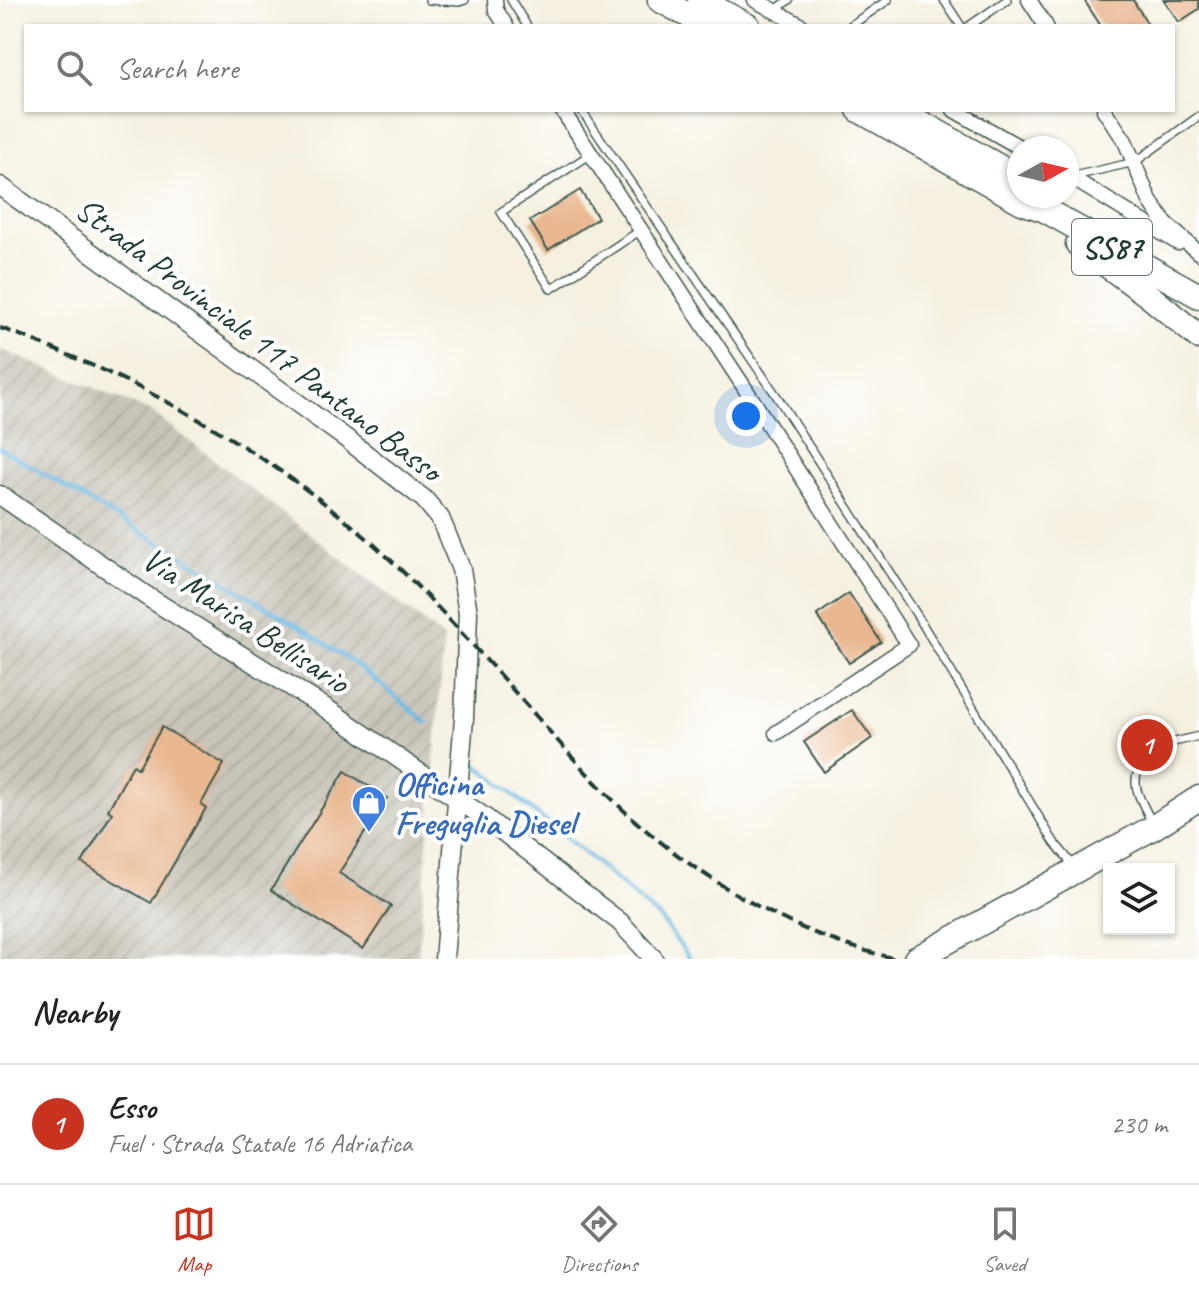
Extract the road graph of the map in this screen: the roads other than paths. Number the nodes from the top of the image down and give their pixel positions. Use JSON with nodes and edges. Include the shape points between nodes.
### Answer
{"nodes":[{"id":1,"x":429,"y":0,"type":"edge"},
{"id":2,"x":465,"y":0,"type":"edge"},
{"id":3,"x":495,"y":0,"type":"edge"},
{"id":4,"x":511,"y":0,"type":"edge"},
{"id":5,"x":660,"y":0,"type":"edge"},
{"id":6,"x":700,"y":0,"type":"edge"},
{"id":7,"x":755,"y":0,"type":"edge"},
{"id":8,"x":789,"y":0,"type":"edge"},
{"id":9,"x":888,"y":0,"type":"edge"},
{"id":10,"x":944,"y":0,"type":"edge"},
{"id":11,"x":1007,"y":0,"type":"edge"},
{"id":12,"x":1029,"y":0,"type":"edge"},
{"id":13,"x":774,"y":11,"type":"junction"},
{"id":14,"x":505,"y":24,"type":"edge"},
{"id":15,"x":526,"y":24,"type":"edge"},
{"id":16,"x":704,"y":24,"type":"edge"},
{"id":17,"x":744,"y":24,"type":"edge"},
{"id":18,"x":798,"y":24,"type":"edge"},
{"id":19,"x":853,"y":24,"type":"edge"},
{"id":20,"x":960,"y":24,"type":"edge"},
{"id":21,"x":972,"y":24,"type":"edge"},
{"id":22,"x":1045,"y":24,"type":"edge"},
{"id":23,"x":563,"y":112,"type":"edge"},
{"id":24,"x":582,"y":112,"type":"edge"},
{"id":25,"x":863,"y":112,"type":"edge"},
{"id":26,"x":901,"y":112,"type":"edge"},
{"id":27,"x":958,"y":112,"type":"edge"},
{"id":28,"x":1105,"y":112,"type":"edge"},
{"id":29,"x":1199,"y":116,"type":"edge"},
{"id":30,"x":1007,"y":140,"type":"edge"},
{"id":31,"x":591,"y":154,"type":"junction"},
{"id":32,"x":1135,"y":162,"type":"junction"},
{"id":33,"x":1079,"y":174,"type":"edge"},
{"id":34,"x":1007,"y":181,"type":"edge"},
{"id":35,"x":1007,"y":183,"type":"edge"},
{"id":36,"x":1079,"y":183,"type":"edge"},
{"id":37,"x":0,"y":186,"type":"edge"},
{"id":38,"x":1033,"y":208,"type":"edge"},
{"id":39,"x":1043,"y":208,"type":"edge"},
{"id":40,"x":1071,"y":208,"type":"edge"},
{"id":41,"x":641,"y":230,"type":"junction"},
{"id":42,"x":1199,"y":254,"type":"edge"},
{"id":43,"x":1199,"y":280,"type":"edge"},
{"id":44,"x":1199,"y":296,"type":"edge"},
{"id":45,"x":1199,"y":337,"type":"edge"},
{"id":46,"x":0,"y":495,"type":"edge"},
{"id":47,"x":776,"y":733,"type":"dead end"},
{"id":48,"x":1199,"y":736,"type":"edge"},
{"id":49,"x":1199,"y":798,"type":"edge"},
{"id":50,"x":457,"y":800,"type":"junction"},
{"id":51,"x":1154,"y":827,"type":"junction"},
{"id":52,"x":1076,"y":869,"type":"junction"},
{"id":53,"x":444,"y":959,"type":"edge"},
{"id":54,"x":654,"y":959,"type":"edge"},
{"id":55,"x":916,"y":959,"type":"edge"}],
"edges":[{"from":1,"to":2,"type":"lane"},
{"from":3,"to":14,"type":"street"},
{"from":4,"to":15,"type":"lane"},
{"from":5,"to":16,"type":"main road"},
{"from":6,"to":17,"type":"main road"},
{"from":7,"to":13,"type":"street"},
{"from":8,"to":13,"type":"lane"},
{"from":9,"to":19,"type":"lane"},
{"from":10,"to":20,"type":"lane"},
{"from":11,"to":21,"type":"lane"},
{"from":12,"to":22,"type":"street"},
{"from":13,"to":18,"type":"street"},
{"from":23,"to":31,"type":"street"},
{"from":24,"to":52,"type":"lane","via":[[778,398],[1054,842]]},
{"from":25,"to":35,"type":"main road","number":"SS87"},
{"from":26,"to":34,"type":"main road","number":"SS87"},
{"from":27,"to":30,"type":"street"},
{"from":28,"to":32,"type":"street"},
{"from":29,"to":32,"type":"lane"},
{"from":31,"to":41,"type":"street"},
{"from":31,"to":41,"type":"lane","via":[[501,212],[551,289]]},
{"from":32,"to":33,"type":"lane"},
{"from":32,"to":42,"type":"street","via":[[1150,201],[1166,224]]},
{"from":36,"to":42,"type":"street"},
{"from":37,"to":50,"type":"street","name":"Strada Provinciale 117 Pantano Basso","via":[[344,437],[424,499],[440,518],[461,569],[468,613]]},
{"from":38,"to":45,"type":"main road","via":[[1040,219]]},
{"from":39,"to":44,"type":"main road","number":"SS87"},
{"from":40,"to":43,"type":"main road","number":"SS87"},
{"from":41,"to":47,"type":"street","via":[[909,645]]},
{"from":46,"to":50,"type":"street","name":"Via Marisa Bellisario"},
{"from":48,"to":51,"type":"lane","via":[[1149,748],[1138,767],[1135,786]]},
{"from":49,"to":51,"type":"main road"},
{"from":50,"to":53,"type":"street","name":"Strada Provinciale 117 Pantano Basso"},
{"from":50,"to":54,"type":"street","name":"Via Marisa Bellisario","via":[[620,922]]},
{"from":51,"to":52,"type":"main road"},
{"from":52,"to":55,"type":"main road"}]}
